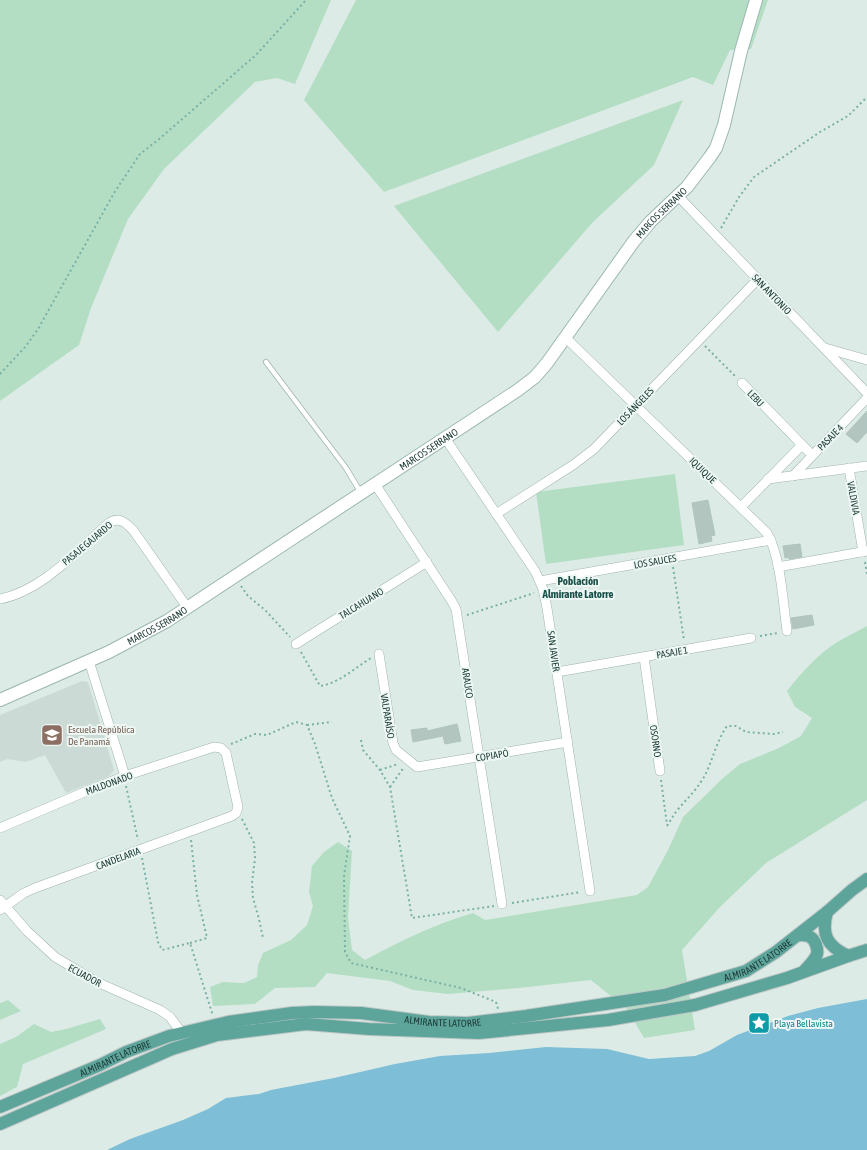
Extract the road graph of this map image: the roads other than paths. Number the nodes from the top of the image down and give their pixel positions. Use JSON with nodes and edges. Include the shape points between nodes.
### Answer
{"nodes":[{"id":1,"x":756,"y":0,"type":"edge"},
{"id":2,"x":678,"y":196,"type":"junction"},
{"id":3,"x":758,"y":280,"type":"junction"},
{"id":4,"x":565,"y":337,"type":"junction"},
{"id":5,"x":824,"y":348,"type":"junction"},
{"id":6,"x":867,"y":360,"type":"edge"},
{"id":7,"x":266,"y":362,"type":"dead end"},
{"id":8,"x":742,"y":383,"type":"road end"},
{"id":9,"x":867,"y":393,"type":"edge"},
{"id":10,"x":867,"y":398,"type":"edge"},
{"id":11,"x":636,"y":406,"type":"junction"},
{"id":12,"x":445,"y":438,"type":"junction"},
{"id":13,"x":802,"y":445,"type":"junction"},
{"id":14,"x":812,"y":455,"type":"junction"},
{"id":15,"x":867,"y":466,"type":"edge"},
{"id":16,"x":849,"y":468,"type":"junction"},
{"id":17,"x":793,"y":476,"type":"junction"},
{"id":18,"x":768,"y":479,"type":"junction"},
{"id":19,"x":375,"y":484,"type":"junction"},
{"id":20,"x":361,"y":493,"type":"junction"},
{"id":21,"x":741,"y":507,"type":"junction"},
{"id":22,"x":496,"y":514,"type":"junction"},
{"id":23,"x":771,"y":540,"type":"junction"},
{"id":24,"x":865,"y":551,"type":"edge"},
{"id":25,"x":427,"y":562,"type":"junction"},
{"id":26,"x":778,"y":567,"type":"junction"},
{"id":27,"x":542,"y":585,"type":"junction"},
{"id":28,"x":0,"y":599,"type":"edge"},
{"id":29,"x":187,"y":608,"type":"junction"},
{"id":30,"x":788,"y":631,"type":"road end"},
{"id":31,"x":751,"y":638,"type":"road end"},
{"id":32,"x":296,"y":644,"type":"dead end"},
{"id":33,"x":378,"y":654,"type":"dead end"},
{"id":34,"x":644,"y":657,"type":"junction"},
{"id":35,"x":89,"y":661,"type":"junction"},
{"id":36,"x":557,"y":672,"type":"junction"},
{"id":37,"x":0,"y":700,"type":"edge"},
{"id":38,"x":568,"y":742,"type":"junction"},
{"id":39,"x":479,"y":757,"type":"junction"},
{"id":40,"x":417,"y":767,"type":"joint"},
{"id":41,"x":660,"y":771,"type":"road end"},
{"id":42,"x":124,"y":776,"type":"junction"},
{"id":43,"x":237,"y":810,"type":"joint"},
{"id":44,"x":0,"y":828,"type":"edge"},
{"id":45,"x":867,"y":879,"type":"edge"},
{"id":46,"x":590,"y":891,"type":"road end"},
{"id":47,"x":502,"y":904,"type":"road end"},
{"id":48,"x":2,"y":905,"type":"edge"},
{"id":49,"x":827,"y":912,"type":"junction"},
{"id":50,"x":798,"y":935,"type":"junction"},
{"id":51,"x":867,"y":950,"type":"edge"},
{"id":52,"x":848,"y":956,"type":"junction"},
{"id":53,"x":805,"y":971,"type":"junction"},
{"id":54,"x":182,"y":1033,"type":"junction"},
{"id":55,"x":0,"y":1107,"type":"edge"},
{"id":56,"x":0,"y":1124,"type":"edge"}],
"edges":[{"from":1,"to":2,"type":"street","name":"MARCOS SERRANO","via":[[716,148]]},
{"from":2,"to":3,"type":"street","name":"SAN ANTONIO"},
{"from":2,"to":4,"type":"street","name":"MARCOS SERRANO","via":[[634,241]]},
{"from":3,"to":5,"type":"street","name":"SAN ANTONIO"},
{"from":3,"to":11,"type":"street","name":"LOS ÁNGELES"},
{"from":4,"to":11,"type":"street","name":"IQUIQUE"},
{"from":4,"to":12,"type":"street","name":"MARCOS SERRANO","via":[[541,370],[527,384]]},
{"from":5,"to":6,"type":"street"},
{"from":5,"to":9,"type":"street","name":"SAN ANTONIO"},
{"from":7,"to":20,"type":"lane","via":[[346,468]]},
{"from":8,"to":13,"type":"street","name":"LEBU"},
{"from":10,"to":14,"type":"street","name":"PASAJE 4"},
{"from":11,"to":21,"type":"street","name":"IQUIQUE"},
{"from":11,"to":22,"type":"street","name":"LOS ÁNGELES","via":[[587,454]]},
{"from":12,"to":19,"type":"street","name":"MARCOS SERRANO"},
{"from":12,"to":22,"type":"street","name":"SAN JAVIER"},
{"from":13,"to":14,"type":"street","name":"LEBU"},
{"from":13,"to":18,"type":"street"},
{"from":14,"to":17,"type":"street","name":"PASAJE 4"},
{"from":15,"to":16,"type":"street"},
{"from":16,"to":17,"type":"street"},
{"from":16,"to":24,"type":"street","name":"VALDIVIA"},
{"from":17,"to":18,"type":"street"},
{"from":18,"to":21,"type":"street"},
{"from":19,"to":20,"type":"street","name":"MARCOS SERRANO"},
{"from":19,"to":25,"type":"street","name":"ARAUCO"},
{"from":20,"to":29,"type":"street","name":"MARCOS SERRANO"},
{"from":21,"to":23,"type":"street","name":"IQUIQUE"},
{"from":22,"to":27,"type":"street","name":"SAN JAVIER"},
{"from":23,"to":26,"type":"street","name":"IQUIQUE"},
{"from":23,"to":27,"type":"street","name":"LOS SAUCES"},
{"from":24,"to":26,"type":"street"},
{"from":25,"to":32,"type":"street","name":"TALCAHUANO"},
{"from":25,"to":39,"type":"street","name":"ARAUCO","via":[[451,600],[458,618]]},
{"from":26,"to":30,"type":"street","name":"IQUIQUE"},
{"from":27,"to":36,"type":"street","name":"SAN JAVIER","via":[[548,608]]},
{"from":28,"to":29,"type":"street","name":"PASAJE GAJARDO","via":[[21,592],[43,580],[109,523],[119,520],[133,530]]},
{"from":29,"to":35,"type":"street","name":"MARCOS SERRANO","via":[[141,636]]},
{"from":31,"to":34,"type":"street","name":"PASAJE 1"},
{"from":33,"to":40,"type":"street","name":"VALPARAÍSO","via":[[393,743],[396,750]]},
{"from":34,"to":36,"type":"street","name":"PASAJE 1"},
{"from":34,"to":41,"type":"street","name":"OSORNO"},
{"from":35,"to":37,"type":"street","name":"MARCOS SERRANO"},
{"from":35,"to":42,"type":"street"},
{"from":36,"to":38,"type":"street","name":"SAN JAVIER"},
{"from":38,"to":39,"type":"street","name":"COPIAPÓ"},
{"from":38,"to":46,"type":"street","name":"SAN JAVIER"},
{"from":39,"to":40,"type":"street","name":"COPIAPÓ"},
{"from":39,"to":47,"type":"street","name":"ARAUCO"},
{"from":42,"to":43,"type":"street","name":"MALDONADO","via":[[214,747],[221,748],[227,756]]},
{"from":42,"to":44,"type":"street","name":"MALDONADO"},
{"from":43,"to":48,"type":"street","name":"CANDELARIA","via":[[232,816],[35,888]]},
{"from":45,"to":49,"type":"main road","name":"ALMIRANTE LATORRE"},
{"from":48,"to":54,"type":"street","name":"ECUADOR","via":[[55,957],[97,982],[165,1013],[174,1020]]},
{"from":49,"to":50,"type":"main road","name":"ALMIRANTE LATORRE"},
{"from":49,"to":52,"type":"main road","via":[[826,939],[836,950]]},
{"from":50,"to":53,"type":"main road","via":[[814,939],[817,947],[814,960]]},
{"from":50,"to":54,"type":"main road","name":"ALMIRANTE LATORRE","via":[[763,962],[746,971],[665,995],[468,1023],[429,1022],[361,1013],[314,1012],[228,1022]]},
{"from":51,"to":52,"type":"main road","name":"ALMIRANTE LATORRE"},
{"from":52,"to":53,"type":"main road","name":"ALMIRANTE LATORRE"},
{"from":53,"to":56,"type":"main road","name":"ALMIRANTE LATORRE","via":[[695,1005],[608,1020],[479,1033],[306,1024],[217,1035],[172,1049]]},
{"from":54,"to":55,"type":"main road","name":"ALMIRANTE LATORRE","via":[[126,1052]]}]}
